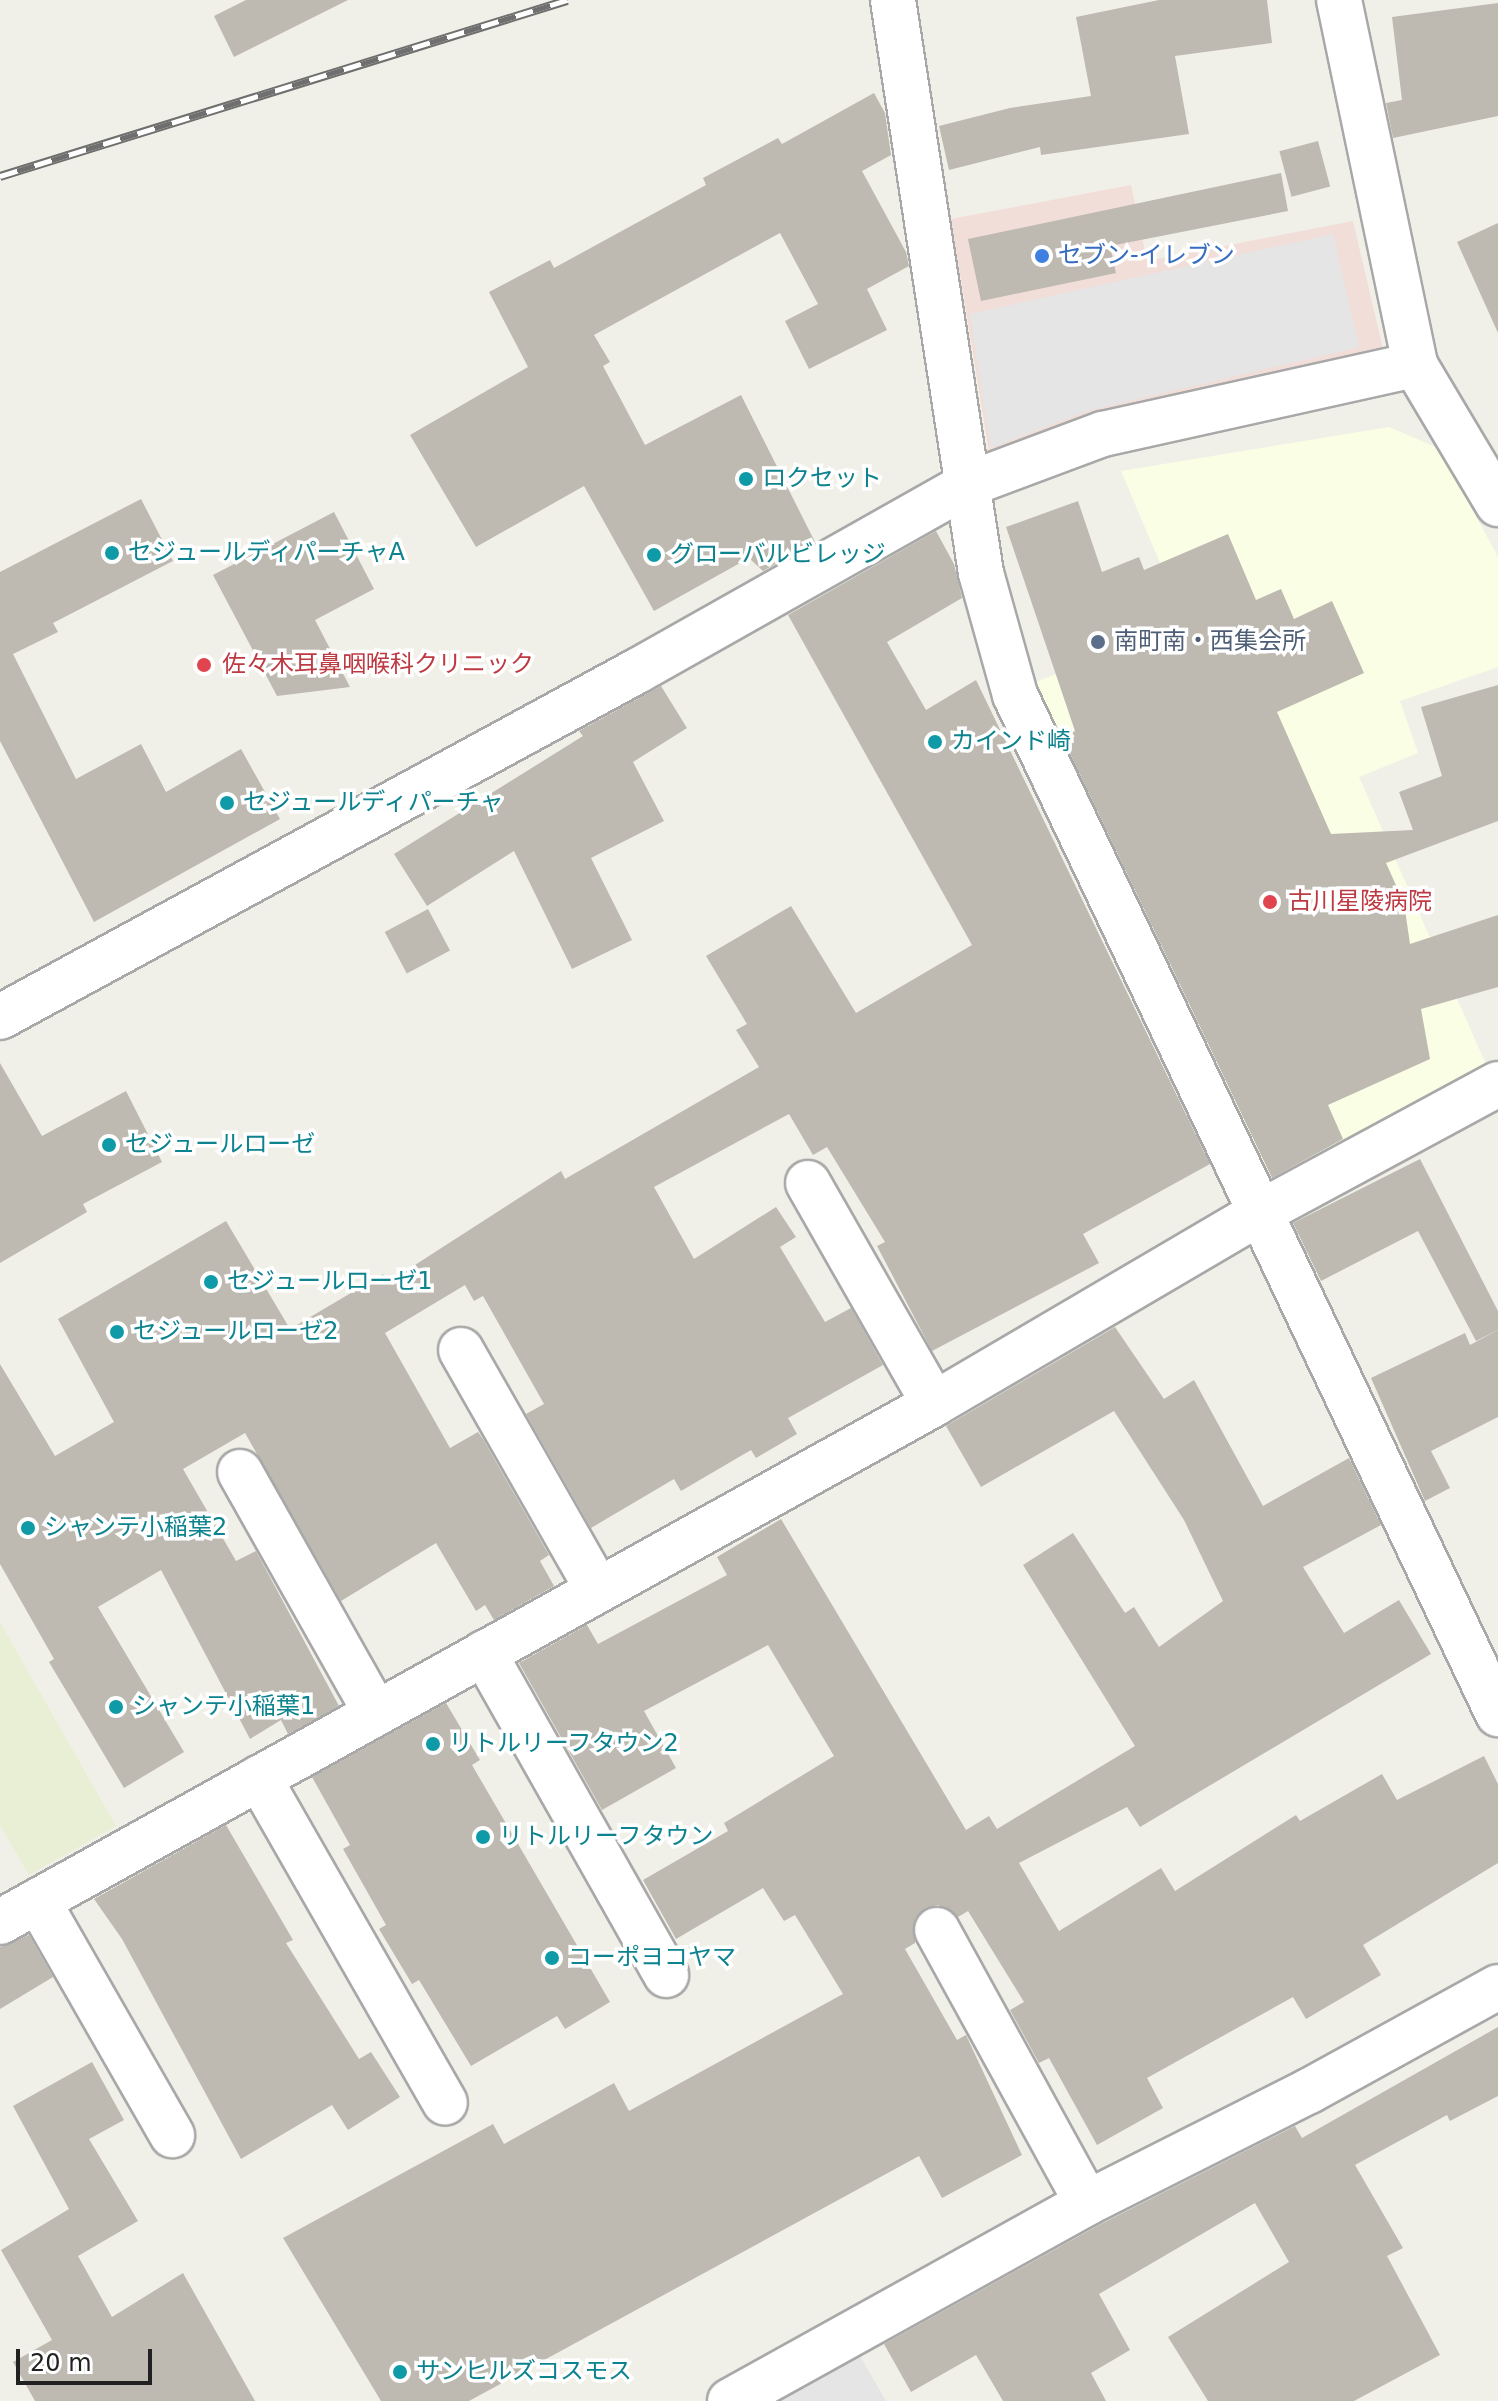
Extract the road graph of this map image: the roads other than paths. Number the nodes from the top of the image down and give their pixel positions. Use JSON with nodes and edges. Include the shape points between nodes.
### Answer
{"nodes":[{"id":1,"x":893,"y":0,"type":"edge"},
{"id":2,"x":1339,"y":0,"type":"edge"},
{"id":3,"x":1415,"y":365,"type":"junction"},
{"id":4,"x":969,"y":484,"type":"junction"},
{"id":5,"x":1498,"y":504,"type":"edge"},
{"id":6,"x":0,"y":1017,"type":"edge"},
{"id":7,"x":1498,"y":1084,"type":"edge"},
{"id":8,"x":808,"y":1183,"type":"dead end"},
{"id":9,"x":1263,"y":1211,"type":"junction"},
{"id":10,"x":461,"y":1350,"type":"dead end"},
{"id":11,"x":934,"y":1404,"type":"junction"},
{"id":12,"x":240,"y":1472,"type":"dead end"},
{"id":13,"x":598,"y":1590,"type":"junction"},
{"id":14,"x":484,"y":1653,"type":"junction"},
{"id":15,"x":376,"y":1713,"type":"junction"},
{"id":16,"x":1498,"y":1714,"type":"edge"},
{"id":17,"x":259,"y":1778,"type":"junction"},
{"id":18,"x":38,"y":1901,"type":"junction"},
{"id":19,"x":0,"y":1922,"type":"edge"},
{"id":20,"x":937,"y":1930,"type":"dead end"},
{"id":21,"x":666,"y":1975,"type":"dead end"},
{"id":22,"x":1498,"y":1987,"type":"edge"},
{"id":23,"x":445,"y":2103,"type":"dead end"},
{"id":24,"x":172,"y":2135,"type":"dead end"},
{"id":25,"x":1087,"y":2203,"type":"junction"},
{"id":26,"x":730,"y":2401,"type":"edge"}],
"edges":[{"from":1,"to":4,"type":"street"},
{"from":2,"to":3,"type":"street"},
{"from":3,"to":4,"type":"street","via":[[1103,434]]},
{"from":3,"to":5,"type":"street"},
{"from":4,"to":6,"type":"street"},
{"from":4,"to":9,"type":"street","via":[[981,573],[1015,695]]},
{"from":7,"to":9,"type":"street"},
{"from":8,"to":11,"type":"street"},
{"from":9,"to":11,"type":"street"},
{"from":9,"to":16,"type":"street"},
{"from":10,"to":13,"type":"street"},
{"from":11,"to":13,"type":"street"},
{"from":12,"to":15,"type":"street"},
{"from":13,"to":14,"type":"street"},
{"from":14,"to":15,"type":"street"},
{"from":14,"to":21,"type":"street"},
{"from":15,"to":17,"type":"street"},
{"from":17,"to":18,"type":"street"},
{"from":17,"to":23,"type":"street"},
{"from":18,"to":19,"type":"street"},
{"from":18,"to":24,"type":"street"},
{"from":20,"to":25,"type":"street"},
{"from":22,"to":25,"type":"street","via":[[1309,2091]]},
{"from":25,"to":26,"type":"street"}]}
